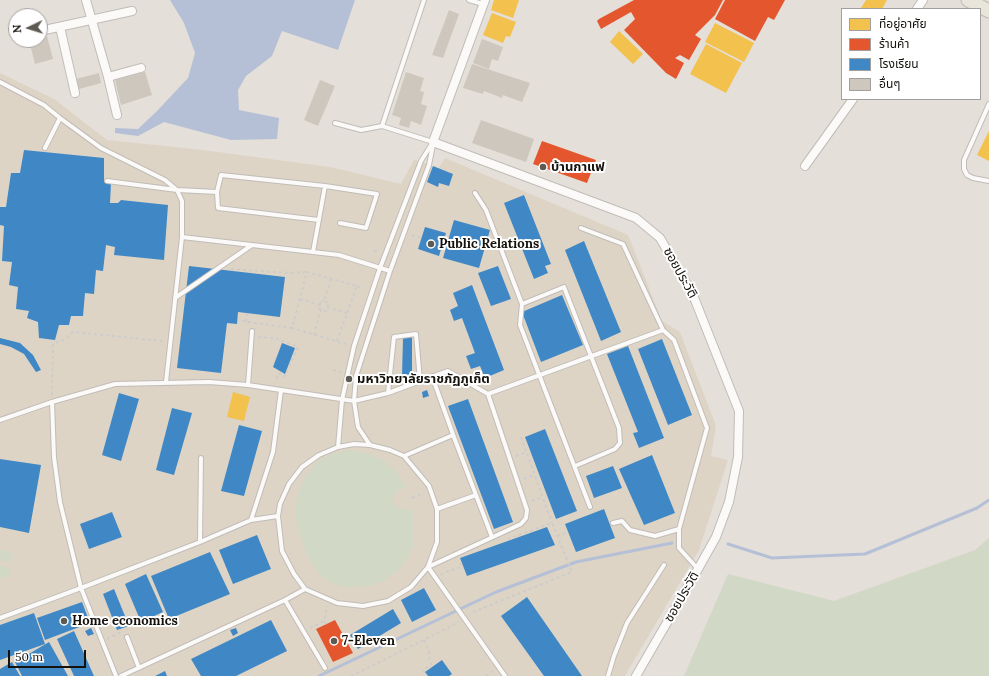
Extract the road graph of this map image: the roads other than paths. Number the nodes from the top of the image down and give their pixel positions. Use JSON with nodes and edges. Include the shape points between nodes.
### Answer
{"nodes":[{"id":1,"x":86,"y":0,"type":"edge"},
{"id":2,"x":424,"y":0,"type":"edge"},
{"id":3,"x":470,"y":0,"type":"edge"},
{"id":4,"x":968,"y":0,"type":"edge"},
{"id":5,"x":485,"y":2,"type":"edge"},
{"id":6,"x":132,"y":11,"type":"dead end"},
{"id":7,"x":989,"y":11,"type":"edge"},
{"id":8,"x":91,"y":20,"type":"junction"},
{"id":9,"x":60,"y":27,"type":"junction"},
{"id":10,"x":48,"y":29,"type":"edge"},
{"id":11,"x":141,"y":68,"type":"dead end"},
{"id":12,"x":108,"y":77,"type":"junction"},
{"id":13,"x":1,"y":84,"type":"edge"},
{"id":14,"x":75,"y":93,"type":"dead end"},
{"id":15,"x":852,"y":100,"type":"edge"},
{"id":16,"x":989,"y":104,"type":"edge"},
{"id":17,"x":117,"y":115,"type":"dead end"},
{"id":18,"x":60,"y":118,"type":"junction"},
{"id":19,"x":335,"y":123,"type":"dead end"},
{"id":20,"x":382,"y":126,"type":"junction"},
{"id":21,"x":433,"y":142,"type":"junction"},
{"id":22,"x":45,"y":148,"type":"dead end"},
{"id":23,"x":805,"y":166,"type":"dead end"},
{"id":24,"x":107,"y":181,"type":"dead end"},
{"id":25,"x":989,"y":181,"type":"edge"},
{"id":26,"x":325,"y":186,"type":"junction"},
{"id":27,"x":177,"y":190,"type":"junction"},
{"id":28,"x":218,"y":192,"type":"junction"},
{"id":29,"x":475,"y":193,"type":"dead end"},
{"id":30,"x":319,"y":220,"type":"junction"},
{"id":31,"x":340,"y":223,"type":"dead end"},
{"id":32,"x":581,"y":228,"type":"dead end"},
{"id":33,"x":182,"y":237,"type":"junction"},
{"id":34,"x":252,"y":245,"type":"junction"},
{"id":35,"x":312,"y":252,"type":"junction"},
{"id":36,"x":380,"y":268,"type":"junction"},
{"id":37,"x":390,"y":272,"type":"junction"},
{"id":38,"x":175,"y":298,"type":"junction"},
{"id":39,"x":522,"y":304,"type":"junction"},
{"id":40,"x":663,"y":330,"type":"junction"},
{"id":41,"x":251,"y":334,"type":"road end"},
{"id":42,"x":590,"y":356,"type":"junction"},
{"id":43,"x":539,"y":375,"type":"junction"},
{"id":44,"x":432,"y":376,"type":"junction"},
{"id":45,"x":420,"y":381,"type":"junction"},
{"id":46,"x":166,"y":382,"type":"junction"},
{"id":47,"x":248,"y":386,"type":"junction"},
{"id":48,"x":280,"y":390,"type":"junction"},
{"id":49,"x":388,"y":393,"type":"junction"},
{"id":50,"x":488,"y":394,"type":"junction"},
{"id":51,"x":342,"y":400,"type":"junction"},
{"id":52,"x":354,"y":401,"type":"junction"},
{"id":53,"x":52,"y":402,"type":"junction"},
{"id":54,"x":0,"y":420,"type":"edge"},
{"id":55,"x":453,"y":435,"type":"junction"},
{"id":56,"x":370,"y":445,"type":"junction"},
{"id":57,"x":338,"y":447,"type":"junction"},
{"id":58,"x":404,"y":456,"type":"junction"},
{"id":59,"x":201,"y":458,"type":"dead end"},
{"id":60,"x":575,"y":466,"type":"junction"},
{"id":61,"x":476,"y":495,"type":"junction"},
{"id":62,"x":590,"y":507,"type":"dead end"},
{"id":63,"x":437,"y":510,"type":"junction"},
{"id":64,"x":278,"y":516,"type":"junction"},
{"id":65,"x":251,"y":520,"type":"junction"},
{"id":66,"x":613,"y":523,"type":"dead end"},
{"id":67,"x":679,"y":529,"type":"junction"},
{"id":68,"x":492,"y":537,"type":"junction"},
{"id":69,"x":200,"y":542,"type":"junction"},
{"id":70,"x":664,"y":565,"type":"dead end"},
{"id":71,"x":428,"y":566,"type":"junction"},
{"id":72,"x":698,"y":569,"type":"junction"},
{"id":73,"x":82,"y":588,"type":"junction"},
{"id":74,"x":306,"y":589,"type":"junction"},
{"id":75,"x":285,"y":600,"type":"junction"},
{"id":76,"x":0,"y":618,"type":"edge"},
{"id":77,"x":127,"y":638,"type":"dead end"},
{"id":78,"x":139,"y":668,"type":"junction"},
{"id":79,"x":324,"y":668,"type":"dead end"},
{"id":80,"x":116,"y":676,"type":"edge"},
{"id":81,"x":122,"y":676,"type":"edge"},
{"id":82,"x":505,"y":676,"type":"edge"},
{"id":83,"x":608,"y":676,"type":"edge"},
{"id":84,"x":636,"y":676,"type":"edge"}],
"edges":[{"from":1,"to":8,"type":"street"},
{"from":2,"to":20,"type":"lane"},
{"from":3,"to":5,"type":"lane"},
{"from":4,"to":7,"type":"main road"},
{"from":5,"to":21,"type":"street"},
{"from":6,"to":8,"type":"street"},
{"from":8,"to":9,"type":"street"},
{"from":8,"to":12,"type":"street"},
{"from":9,"to":10,"type":"street"},
{"from":9,"to":14,"type":"street"},
{"from":11,"to":12,"type":"street"},
{"from":12,"to":17,"type":"street"},
{"from":13,"to":18,"type":"lane","via":[[44,105]]},
{"from":15,"to":23,"type":"street"},
{"from":16,"to":25,"type":"lane","via":[[964,160],[967,175]]},
{"from":18,"to":22,"type":"lane"},
{"from":18,"to":27,"type":"lane","via":[[101,148],[164,180]]},
{"from":19,"to":20,"type":"lane","via":[[361,130]]},
{"from":20,"to":21,"type":"lane"},
{"from":21,"to":36,"type":"lane","via":[[421,161]]},
{"from":21,"to":37,"type":"lane","via":[[429,165]]},
{"from":21,"to":72,"type":"street","name":"ซอยประวัติ","via":[[636,218],[660,238],[693,295],[739,411],[738,457],[729,502],[716,536]]},
{"from":24,"to":27,"type":"lane"},
{"from":26,"to":28,"type":"lane","via":[[221,175]]},
{"from":26,"to":30,"type":"lane"},
{"from":26,"to":31,"type":"lane","via":[[377,194],[366,228]]},
{"from":27,"to":28,"type":"lane"},
{"from":27,"to":33,"type":"lane","via":[[182,201]]},
{"from":28,"to":30,"type":"lane","via":[[218,208]]},
{"from":29,"to":39,"type":"lane","via":[[486,210]]},
{"from":30,"to":35,"type":"lane"},
{"from":32,"to":40,"type":"lane","via":[[623,244]]},
{"from":33,"to":34,"type":"lane"},
{"from":33,"to":38,"type":"lane"},
{"from":34,"to":35,"type":"lane"},
{"from":34,"to":38,"type":"lane"},
{"from":35,"to":36,"type":"lane","via":[[338,255]]},
{"from":36,"to":37,"type":"lane"},
{"from":36,"to":51,"type":"lane","via":[[354,346]]},
{"from":37,"to":52,"type":"lane","via":[[356,376]]},
{"from":38,"to":46,"type":"lane"},
{"from":39,"to":42,"type":"lane","via":[[564,287]]},
{"from":39,"to":43,"type":"lane","via":[[520,325]]},
{"from":40,"to":42,"type":"lane"},
{"from":40,"to":67,"type":"lane","via":[[674,340],[707,428]]},
{"from":41,"to":47,"type":"lane"},
{"from":42,"to":43,"type":"lane"},
{"from":42,"to":60,"type":"lane","via":[[619,428],[620,443],[615,449]]},
{"from":43,"to":50,"type":"lane"},
{"from":43,"to":60,"type":"lane"},
{"from":44,"to":45,"type":"lane"},
{"from":44,"to":50,"type":"lane","via":[[448,371]]},
{"from":44,"to":55,"type":"lane"},
{"from":45,"to":49,"type":"lane"},
{"from":45,"to":49,"type":"lane","via":[[416,334],[394,337]]},
{"from":46,"to":47,"type":"lane","via":[[209,382]]},
{"from":46,"to":53,"type":"lane","via":[[116,384]]},
{"from":47,"to":48,"type":"lane"},
{"from":48,"to":51,"type":"lane"},
{"from":48,"to":65,"type":"lane","via":[[272,452]]},
{"from":49,"to":52,"type":"lane"},
{"from":50,"to":68,"type":"lane","via":[[527,510],[526,518],[521,524]]},
{"from":51,"to":52,"type":"lane"},
{"from":51,"to":57,"type":"lane"},
{"from":52,"to":56,"type":"lane","via":[[358,427]]},
{"from":53,"to":54,"type":"lane"},
{"from":53,"to":73,"type":"lane","via":[[54,456],[60,502]]},
{"from":55,"to":58,"type":"lane"},
{"from":55,"to":61,"type":"lane"},
{"from":56,"to":57,"type":"lane"},
{"from":56,"to":58,"type":"lane"},
{"from":57,"to":64,"type":"lane","via":[[319,455],[302,468],[289,484],[280,504]]},
{"from":58,"to":63,"type":"lane","via":[[429,486]]},
{"from":59,"to":69,"type":"lane"},
{"from":60,"to":62,"type":"lane"},
{"from":61,"to":63,"type":"lane"},
{"from":61,"to":68,"type":"lane"},
{"from":63,"to":71,"type":"lane","via":[[437,542]]},
{"from":64,"to":65,"type":"lane"},
{"from":64,"to":74,"type":"lane","via":[[282,551],[294,574]]},
{"from":65,"to":69,"type":"lane"},
{"from":66,"to":67,"type":"lane","via":[[622,520],[630,530],[655,536]]},
{"from":67,"to":72,"type":"lane","via":[[679,548]]},
{"from":68,"to":71,"type":"lane"},
{"from":69,"to":73,"type":"lane"},
{"from":70,"to":83,"type":"lane","via":[[627,623]]},
{"from":71,"to":74,"type":"lane","via":[[411,587],[388,600],[363,606],[337,603]]},
{"from":71,"to":82,"type":"lane"},
{"from":72,"to":84,"type":"street","name":"ซอยประวัติ"},
{"from":73,"to":76,"type":"lane"},
{"from":73,"to":80,"type":"lane"},
{"from":74,"to":75,"type":"lane"},
{"from":75,"to":78,"type":"lane"},
{"from":75,"to":79,"type":"lane"},
{"from":77,"to":78,"type":"lane"},
{"from":78,"to":81,"type":"lane"}]}
